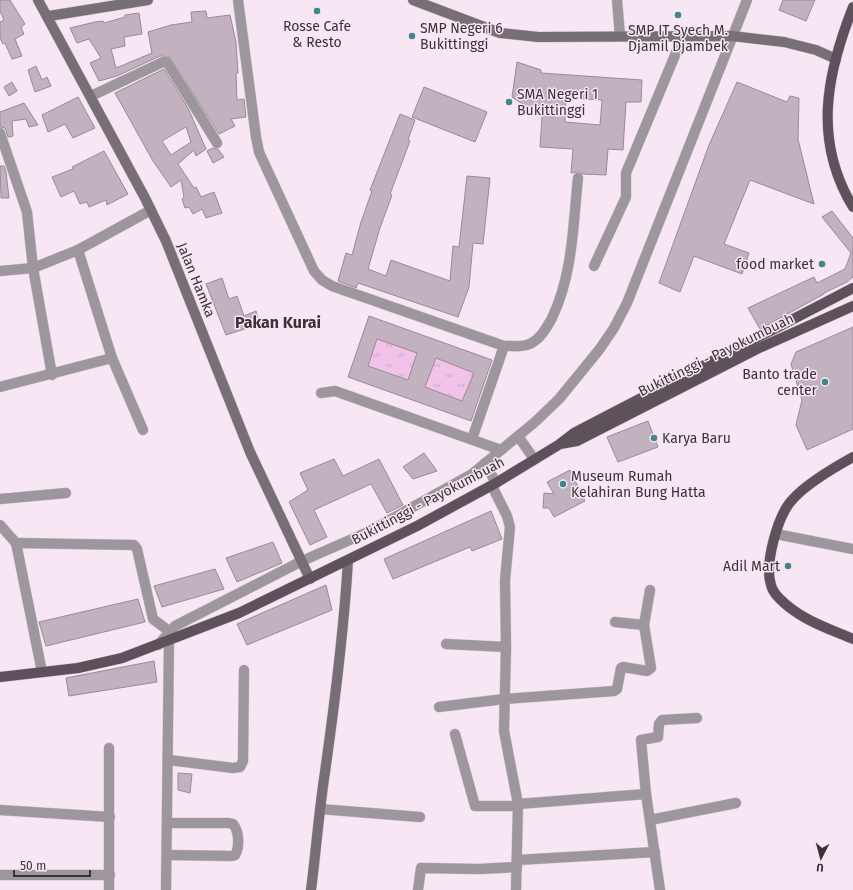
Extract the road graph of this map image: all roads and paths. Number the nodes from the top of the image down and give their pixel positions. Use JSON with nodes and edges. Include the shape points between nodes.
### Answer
{"nodes":[{"id":1,"x":38,"y":0,"type":"edge"},
{"id":2,"x":148,"y":0,"type":"edge"},
{"id":3,"x":238,"y":0,"type":"edge"},
{"id":4,"x":413,"y":0,"type":"edge"},
{"id":5,"x":617,"y":0,"type":"edge"},
{"id":6,"x":747,"y":0,"type":"edge"},
{"id":7,"x":853,"y":7,"type":"edge"},
{"id":8,"x":48,"y":16,"type":"junction"},
{"id":9,"x":620,"y":36,"type":"junction"},
{"id":10,"x":683,"y":36,"type":"junction"},
{"id":11,"x":732,"y":36,"type":"junction"},
{"id":12,"x":836,"y":59,"type":"junction"},
{"id":13,"x":91,"y":96,"type":"junction"},
{"id":14,"x":0,"y":133,"type":"edge"},
{"id":15,"x":217,"y":143,"type":"dead end"},
{"id":16,"x":578,"y":178,"type":"dead end"},
{"id":17,"x":853,"y":207,"type":"edge"},
{"id":18,"x":151,"y":210,"type":"junction"},
{"id":19,"x":78,"y":250,"type":"junction"},
{"id":20,"x":594,"y":266,"type":"dead end"},
{"id":21,"x":33,"y":268,"type":"junction"},
{"id":22,"x":0,"y":271,"type":"edge"},
{"id":23,"x":853,"y":288,"type":"edge"},
{"id":24,"x":853,"y":306,"type":"edge"},
{"id":25,"x":504,"y":346,"type":"junction"},
{"id":26,"x":112,"y":358,"type":"junction"},
{"id":27,"x":52,"y":375,"type":"junction"},
{"id":28,"x":0,"y":388,"type":"edge"},
{"id":29,"x":321,"y":393,"type":"dead end"},
{"id":30,"x":143,"y":430,"type":"dead end"},
{"id":31,"x":518,"y":436,"type":"junction"},
{"id":32,"x":472,"y":439,"type":"junction"},
{"id":33,"x":560,"y":444,"type":"junction"},
{"id":34,"x":501,"y":450,"type":"junction"},
{"id":35,"x":853,"y":457,"type":"edge"},
{"id":36,"x":534,"y":459,"type":"junction"},
{"id":37,"x":485,"y":463,"type":"junction"},
{"id":38,"x":494,"y":485,"type":"junction"},
{"id":39,"x":66,"y":493,"type":"dead end"},
{"id":40,"x":0,"y":499,"type":"edge"},
{"id":41,"x":0,"y":525,"type":"edge"},
{"id":42,"x":776,"y":534,"type":"junction"},
{"id":43,"x":16,"y":543,"type":"junction"},
{"id":44,"x":853,"y":549,"type":"edge"},
{"id":45,"x":348,"y":560,"type":"junction"},
{"id":46,"x":302,"y":561,"type":"junction"},
{"id":47,"x":310,"y":579,"type":"junction"},
{"id":48,"x":650,"y":590,"type":"dead end"},
{"id":49,"x":615,"y":622,"type":"dead end"},
{"id":50,"x":644,"y":625,"type":"junction"},
{"id":51,"x":169,"y":636,"type":"junction"},
{"id":52,"x":853,"y":639,"type":"edge"},
{"id":53,"x":446,"y":644,"type":"dead end"},
{"id":54,"x":506,"y":646,"type":"junction"},
{"id":55,"x":244,"y":670,"type":"dead end"},
{"id":56,"x":42,"y":672,"type":"junction"},
{"id":57,"x":0,"y":677,"type":"edge"},
{"id":58,"x":504,"y":699,"type":"junction"},
{"id":59,"x":439,"y":707,"type":"dead end"},
{"id":60,"x":698,"y":718,"type":"dead end"},
{"id":61,"x":455,"y":734,"type":"dead end"},
{"id":62,"x":109,"y":748,"type":"dead end"},
{"id":63,"x":169,"y":760,"type":"junction"},
{"id":64,"x":646,"y":794,"type":"junction"},
{"id":65,"x":736,"y":802,"type":"dead end"},
{"id":66,"x":518,"y":805,"type":"junction"},
{"id":67,"x":320,"y":809,"type":"junction"},
{"id":68,"x":0,"y":810,"type":"edge"},
{"id":69,"x":110,"y":817,"type":"junction"},
{"id":70,"x":420,"y":817,"type":"dead end"},
{"id":71,"x":650,"y":820,"type":"junction"},
{"id":72,"x":168,"y":824,"type":"junction"},
{"id":73,"x":655,"y":852,"type":"junction"},
{"id":74,"x":167,"y":855,"type":"junction"},
{"id":75,"x":517,"y":864,"type":"junction"},
{"id":76,"x":0,"y":875,"type":"edge"},
{"id":77,"x":110,"y":875,"type":"junction"},
{"id":78,"x":110,"y":890,"type":"edge"},
{"id":79,"x":166,"y":890,"type":"edge"},
{"id":80,"x":311,"y":890,"type":"edge"},
{"id":81,"x":418,"y":890,"type":"edge"},
{"id":82,"x":516,"y":890,"type":"edge"},
{"id":83,"x":660,"y":890,"type":"edge"}],
"edges":[{"from":1,"to":8,"type":"street","name":"Jalan Hamka"},
{"from":2,"to":8,"type":"street"},
{"from":3,"to":25,"type":"street","via":[[257,144],[314,271],[332,286]]},
{"from":4,"to":9,"type":"street","via":[[500,33],[538,37]]},
{"from":5,"to":9,"type":"street"},
{"from":6,"to":11,"type":"street"},
{"from":7,"to":12,"type":"main road"},
{"from":8,"to":13,"type":"street","name":"Jalan Hamka"},
{"from":9,"to":10,"type":"street"},
{"from":10,"to":11,"type":"street"},
{"from":10,"to":20,"type":"street","via":[[626,173],[626,198]]},
{"from":11,"to":12,"type":"street","via":[[784,42],[816,50]]},
{"from":11,"to":31,"type":"street","via":[[627,303],[614,328],[559,399]]},
{"from":12,"to":17,"type":"main road","via":[[826,112],[830,155],[841,185]]},
{"from":13,"to":15,"type":"street","via":[[167,62]]},
{"from":13,"to":18,"type":"street","name":"Jalan Hamka"},
{"from":14,"to":21,"type":"street","via":[[27,212]]},
{"from":16,"to":25,"type":"street","via":[[569,269],[557,308],[537,340],[522,347]]},
{"from":18,"to":19,"type":"street"},
{"from":18,"to":46,"type":"street","name":"Jalan Hamka","via":[[166,241],[250,452]]},
{"from":19,"to":21,"type":"street"},
{"from":19,"to":26,"type":"street"},
{"from":21,"to":22,"type":"street"},
{"from":21,"to":27,"type":"street"},
{"from":23,"to":33,"type":"main road","via":[[574,433]]},
{"from":24,"to":33,"type":"main road","name":"Bukittinggi - Payokumbuah","via":[[757,349],[577,441]]},
{"from":25,"to":32,"type":"street"},
{"from":26,"to":27,"type":"street"},
{"from":26,"to":30,"type":"street"},
{"from":27,"to":28,"type":"street"},
{"from":29,"to":32,"type":"street","via":[[335,391]]},
{"from":31,"to":34,"type":"street"},
{"from":31,"to":36,"type":"street"},
{"from":32,"to":34,"type":"street"},
{"from":33,"to":36,"type":"main road","name":"Bukittinggi - Payokumbuah"},
{"from":34,"to":37,"type":"street"},
{"from":35,"to":42,"type":"main road","via":[[836,466],[793,499],[782,515]]},
{"from":36,"to":38,"type":"main road","name":"Bukittinggi - Payokumbuah"},
{"from":37,"to":38,"type":"street"},
{"from":37,"to":46,"type":"street","via":[[472,474],[368,532]]},
{"from":38,"to":45,"type":"main road","name":"Bukittinggi - Payokumbuah"},
{"from":38,"to":54,"type":"street","via":[[510,527],[505,580]]},
{"from":39,"to":40,"type":"street"},
{"from":41,"to":43,"type":"street"},
{"from":42,"to":44,"type":"street"},
{"from":42,"to":52,"type":"main road","via":[[769,566],[771,586],[778,597],[804,618]]},
{"from":43,"to":51,"type":"street","via":[[134,545],[153,619]]},
{"from":43,"to":56,"type":"street"},
{"from":45,"to":47,"type":"main road","name":"Bukittinggi - Payokumbuah"},
{"from":45,"to":67,"type":"street","via":[[339,673]]},
{"from":46,"to":47,"type":"street","name":"Jalan Hamka"},
{"from":46,"to":51,"type":"street","via":[[175,626]]},
{"from":47,"to":51,"type":"main road","name":"Bukittinggi - Payokumbuah","via":[[239,613]]},
{"from":48,"to":50,"type":"street"},
{"from":49,"to":50,"type":"street"},
{"from":50,"to":58,"type":"street","via":[[651,668],[647,671],[621,668],[617,689],[614,691]]},
{"from":51,"to":56,"type":"main road","name":"Bukittinggi - Payokumbuah","via":[[158,645],[122,658],[78,668]]},
{"from":51,"to":63,"type":"street"},
{"from":53,"to":54,"type":"street"},
{"from":54,"to":58,"type":"street"},
{"from":55,"to":63,"type":"street","via":[[244,761],[240,767]]},
{"from":56,"to":57,"type":"main road","name":"Bukittinggi - Payokumbuah"},
{"from":58,"to":59,"type":"street"},
{"from":58,"to":66,"type":"street","via":[[504,737]]},
{"from":60,"to":64,"type":"street","via":[[662,720],[658,724],[658,737],[641,740]]},
{"from":61,"to":66,"type":"street","via":[[475,806]]},
{"from":62,"to":69,"type":"street"},
{"from":63,"to":72,"type":"street"},
{"from":64,"to":66,"type":"street"},
{"from":64,"to":71,"type":"street"},
{"from":65,"to":71,"type":"street"},
{"from":66,"to":75,"type":"street"},
{"from":67,"to":70,"type":"street"},
{"from":67,"to":80,"type":"street"},
{"from":68,"to":69,"type":"street"},
{"from":69,"to":77,"type":"street"},
{"from":71,"to":73,"type":"street"},
{"from":72,"to":74,"type":"street"},
{"from":72,"to":74,"type":"street","via":[[233,824],[237,832],[238,847],[236,855],[232,856]]},
{"from":73,"to":75,"type":"street"},
{"from":73,"to":83,"type":"street"},
{"from":74,"to":79,"type":"street"},
{"from":75,"to":81,"type":"street","via":[[479,869],[422,868]]},
{"from":75,"to":82,"type":"street"},
{"from":76,"to":77,"type":"street"},
{"from":77,"to":78,"type":"street"}]}
